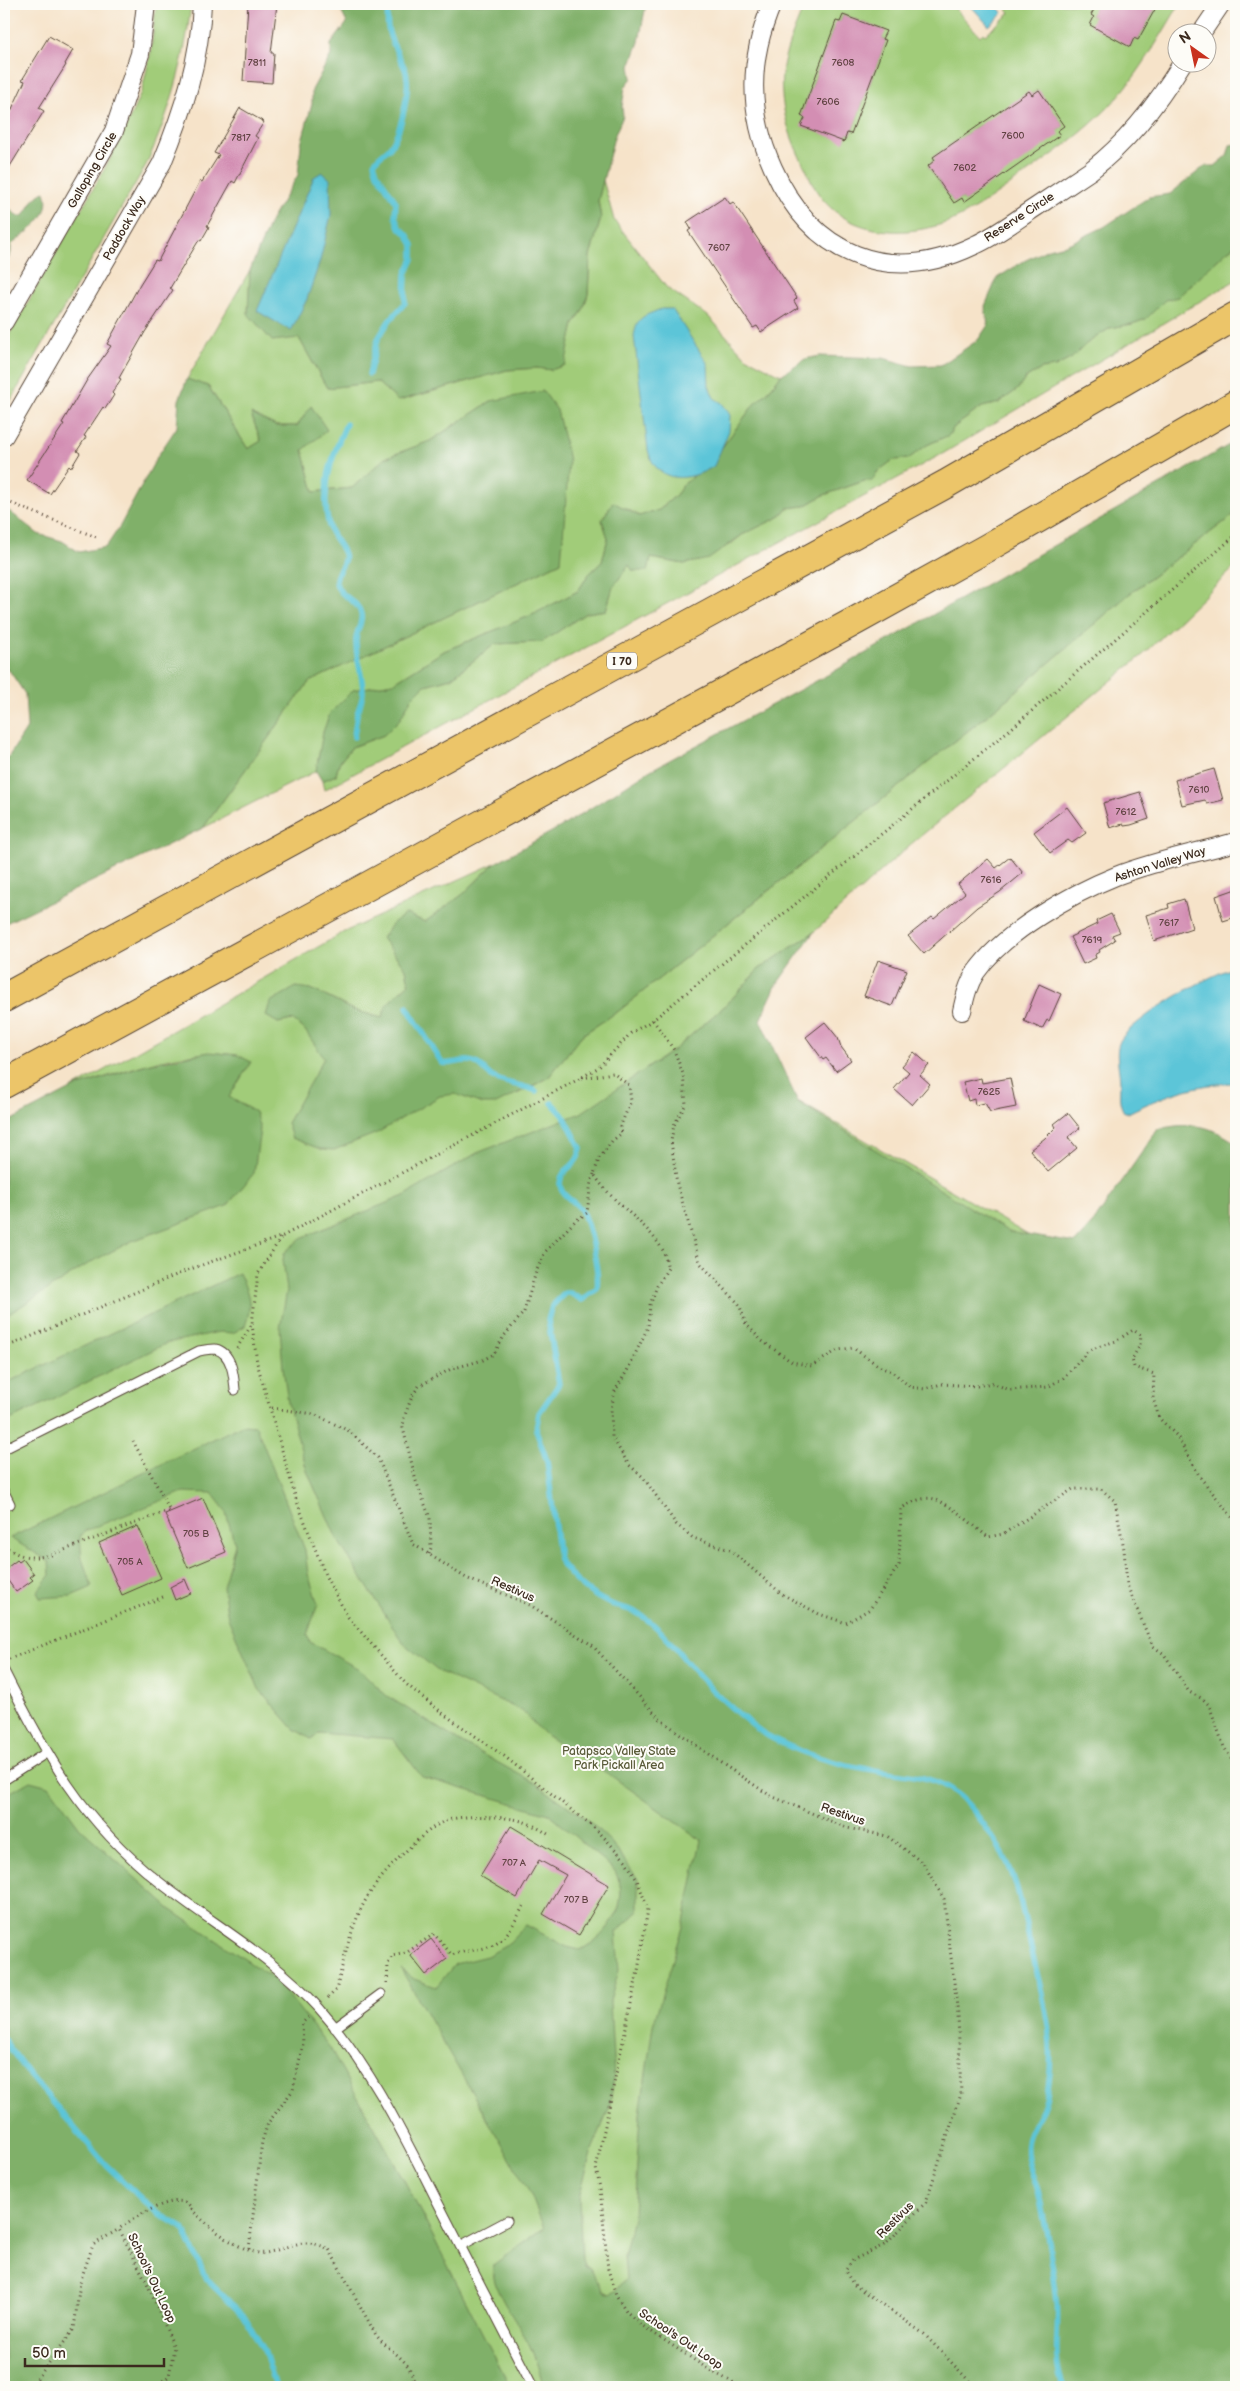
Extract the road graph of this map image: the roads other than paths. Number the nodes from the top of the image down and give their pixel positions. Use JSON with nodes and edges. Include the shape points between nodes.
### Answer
{"nodes":[{"id":1,"x":146,"y":4,"type":"edge"},
{"id":2,"x":202,"y":4,"type":"edge"},
{"id":3,"x":772,"y":4,"type":"edge"},
{"id":4,"x":1220,"y":4,"type":"edge"},
{"id":5,"x":1208,"y":22,"type":"edge"},
{"id":6,"x":1177,"y":72,"type":"edge"},
{"id":7,"x":1236,"y":316,"type":"edge"},
{"id":8,"x":4,"y":322,"type":"edge"},
{"id":9,"x":1236,"y":404,"type":"edge"},
{"id":10,"x":4,"y":436,"type":"edge"},
{"id":11,"x":1236,"y":842,"type":"edge"},
{"id":12,"x":4,"y":998,"type":"edge"},
{"id":13,"x":962,"y":1011,"type":"dead end"},
{"id":14,"x":4,"y":1084,"type":"edge"},
{"id":15,"x":235,"y":1390,"type":"dead end"},
{"id":16,"x":4,"y":1449,"type":"edge"},
{"id":17,"x":4,"y":1492,"type":"edge"},
{"id":18,"x":10,"y":1504,"type":"dead end"},
{"id":19,"x":4,"y":1670,"type":"edge"},
{"id":20,"x":46,"y":1753,"type":"junction"},
{"id":21,"x":4,"y":1780,"type":"edge"},
{"id":22,"x":381,"y":1994,"type":"road end"},
{"id":23,"x":335,"y":2028,"type":"junction"},
{"id":24,"x":507,"y":2221,"type":"dead end"},
{"id":25,"x":460,"y":2246,"type":"junction"},
{"id":26,"x":534,"y":2387,"type":"edge"}],
"edges":[{"from":1,"to":8,"type":"street","name":"Galloping Circle","via":[[140,54],[114,131]]},
{"from":2,"to":10,"type":"street","name":"Paddock Way","via":[[194,69],[180,119],[162,163]]},
{"from":3,"to":6,"type":"street","name":"Reserve Circle","via":[[755,62],[754,86],[760,134],[767,154],[786,193],[809,225],[845,252],[868,260],[923,261],[974,246],[997,234],[1114,150],[1156,103]]},
{"from":4,"to":5,"type":"street"},
{"from":7,"to":12,"type":"highway","number":"I 70","via":[[938,488]]},
{"from":9,"to":14,"type":"highway","via":[[874,610]]},
{"from":11,"to":13,"type":"street","name":"Ashton Valley Way","via":[[1116,876],[1049,910],[985,961],[966,992]]},
{"from":15,"to":16,"type":"lane","via":[[234,1376],[222,1352],[216,1349],[199,1351]]},
{"from":17,"to":18,"type":"lane"},
{"from":19,"to":20,"type":"lane"},
{"from":20,"to":21,"type":"lane"},
{"from":20,"to":23,"type":"lane","via":[[94,1822],[121,1850],[289,1978]]},
{"from":22,"to":23,"type":"lane"},
{"from":23,"to":25,"type":"lane","via":[[363,2065],[402,2133]]},
{"from":24,"to":25,"type":"lane"},
{"from":25,"to":26,"type":"lane"}]}
